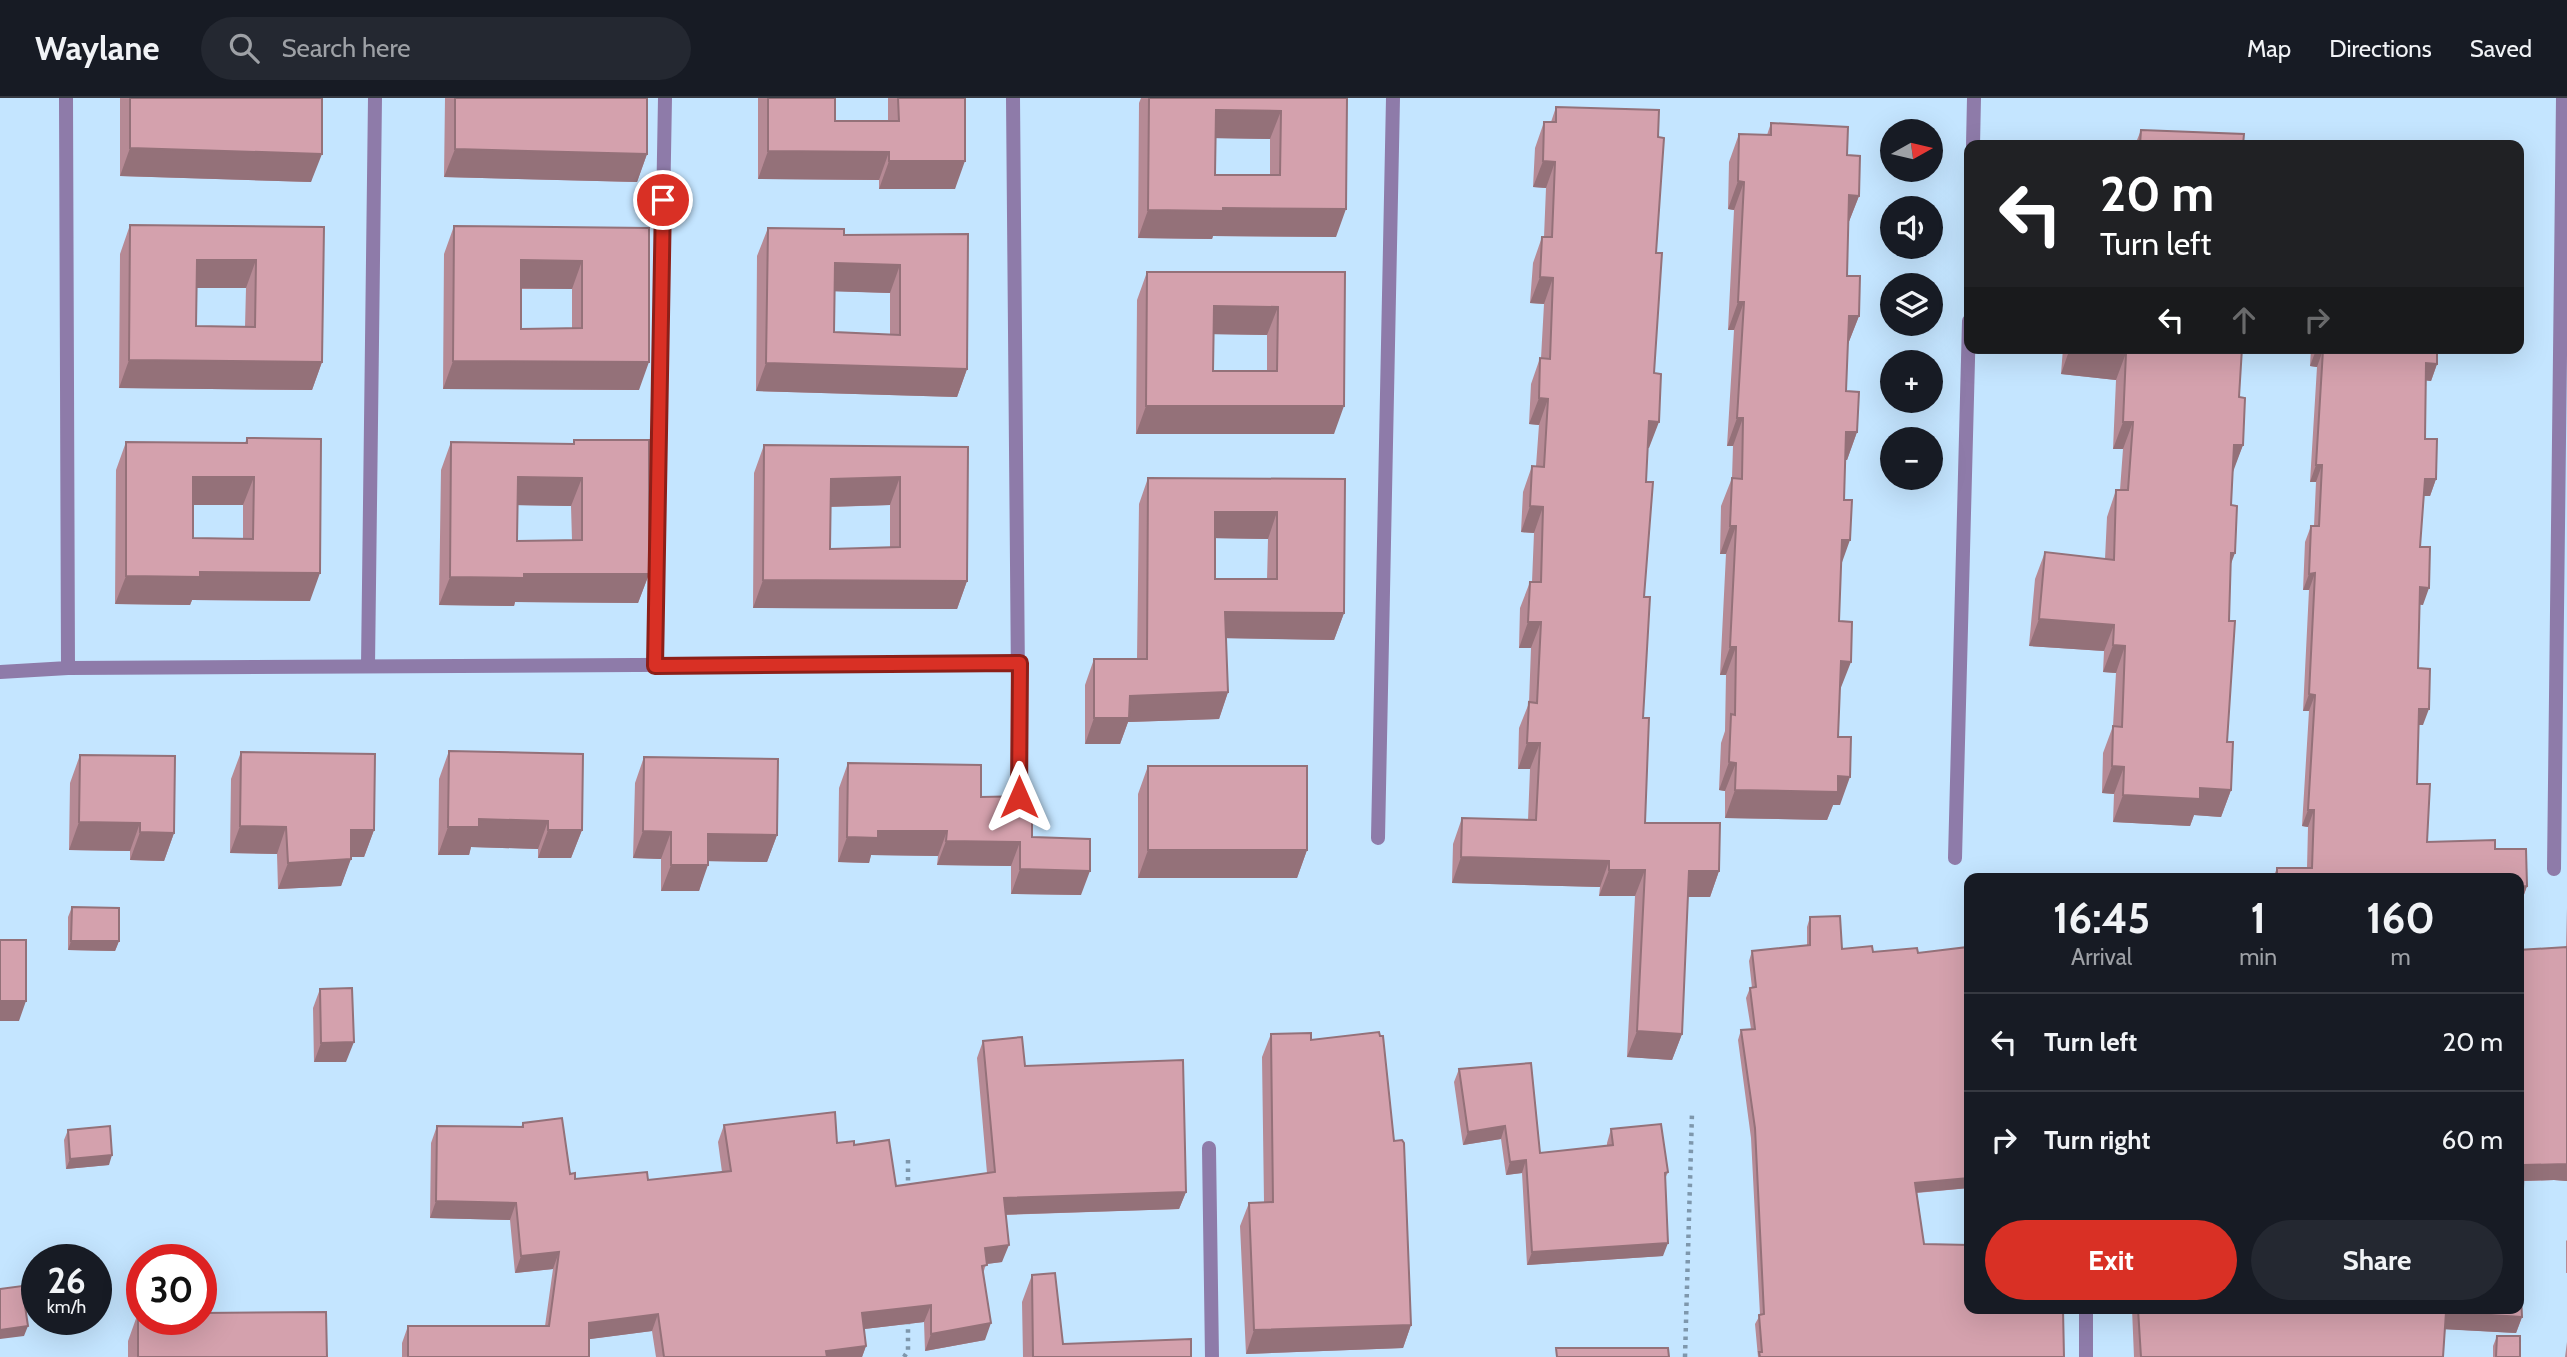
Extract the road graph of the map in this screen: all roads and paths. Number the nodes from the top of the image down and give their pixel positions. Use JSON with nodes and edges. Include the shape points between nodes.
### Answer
{"nodes":[{"id":1,"x":66,"y":98,"type":"edge"},
{"id":2,"x":375,"y":98,"type":"edge"},
{"id":3,"x":665,"y":98,"type":"edge"},
{"id":4,"x":1013,"y":98,"type":"edge"},
{"id":5,"x":1393,"y":98,"type":"edge"},
{"id":6,"x":1974,"y":98,"type":"edge"},
{"id":7,"x":2563,"y":98,"type":"edge"},
{"id":8,"x":1973,"y":140,"type":"edge"},
{"id":9,"x":1968,"y":354,"type":"edge"},
{"id":10,"x":1020,"y":663,"type":"junction"},
{"id":11,"x":368,"y":666,"type":"junction"},
{"id":12,"x":655,"y":666,"type":"junction"},
{"id":13,"x":68,"y":668,"type":"junction"},
{"id":14,"x":0,"y":672,"type":"edge"},
{"id":15,"x":1019,"y":797,"type":"edge"},
{"id":16,"x":1378,"y":838,"type":"dead end"},
{"id":17,"x":1955,"y":858,"type":"dead end"},
{"id":18,"x":2554,"y":869,"type":"dead end"},
{"id":19,"x":1692,"y":1113,"type":"dead end"},
{"id":20,"x":1209,"y":1148,"type":"dead end"},
{"id":21,"x":908,"y":1160,"type":"dead end"},
{"id":22,"x":908,"y":1201,"type":"edge"},
{"id":23,"x":908,"y":1310,"type":"edge"},
{"id":24,"x":2086,"y":1314,"type":"edge"},
{"id":25,"x":904,"y":1357,"type":"edge"},
{"id":26,"x":1212,"y":1357,"type":"edge"},
{"id":27,"x":1685,"y":1357,"type":"edge"},
{"id":28,"x":2086,"y":1357,"type":"edge"}],
"edges":[{"from":1,"to":13,"type":"street"},
{"from":2,"to":11,"type":"street"},
{"from":3,"to":12,"type":"street"},
{"from":4,"to":10,"type":"street"},
{"from":5,"to":16,"type":"street"},
{"from":6,"to":8,"type":"street"},
{"from":7,"to":18,"type":"street"},
{"from":9,"to":17,"type":"street"},
{"from":10,"to":12,"type":"street"},
{"from":10,"to":15,"type":"street"},
{"from":11,"to":12,"type":"street"},
{"from":11,"to":13,"type":"street"},
{"from":13,"to":14,"type":"street"},
{"from":19,"to":27,"type":"path"},
{"from":20,"to":26,"type":"street"},
{"from":21,"to":22,"type":"path"},
{"from":23,"to":25,"type":"path"},
{"from":24,"to":28,"type":"street"}]}
